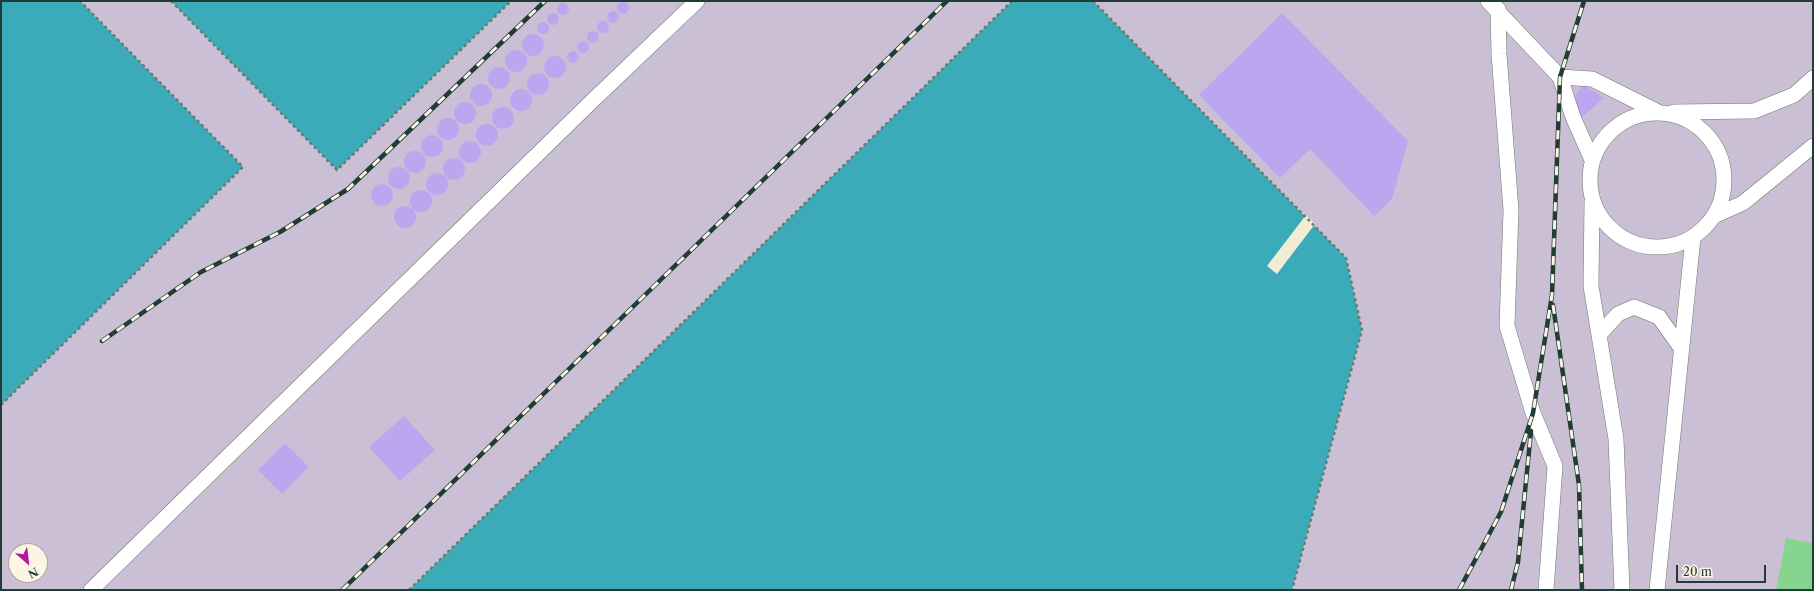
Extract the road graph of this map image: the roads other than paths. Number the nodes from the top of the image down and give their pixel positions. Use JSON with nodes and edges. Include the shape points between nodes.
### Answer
{"nodes":[{"id":1,"x":697,"y":1,"type":"edge"},
{"id":2,"x":1493,"y":5,"type":"edge"},
{"id":3,"x":1560,"y":77,"type":"junction"},
{"id":4,"x":1813,"y":78,"type":"edge"},
{"id":5,"x":1665,"y":113,"type":"junction"},
{"id":6,"x":1813,"y":146,"type":"edge"},
{"id":7,"x":1592,"y":160,"type":"junction"},
{"id":8,"x":1592,"y":201,"type":"junction"},
{"id":9,"x":1716,"y":215,"type":"junction"},
{"id":10,"x":1693,"y":238,"type":"junction"},
{"id":11,"x":1599,"y":334,"type":"junction"},
{"id":12,"x":1680,"y":348,"type":"junction"},
{"id":13,"x":91,"y":590,"type":"edge"},
{"id":14,"x":1546,"y":590,"type":"edge"},
{"id":15,"x":1622,"y":590,"type":"edge"},
{"id":16,"x":1657,"y":590,"type":"edge"}],
"edges":[{"from":1,"to":13,"type":"lane"},
{"from":2,"to":3,"type":"lane"},
{"from":2,"to":14,"type":"lane","via":[[1511,210],[1507,326],[1533,413],[1555,466]]},
{"from":3,"to":5,"type":"lane","via":[[1592,79]]},
{"from":3,"to":7,"type":"lane","via":[[1573,117]]},
{"from":4,"to":5,"type":"lane","via":[[1794,95],[1754,111]]},
{"from":5,"to":7,"type":"lane","via":[[1632,116],[1608,132]]},
{"from":5,"to":9,"type":"lane","via":[[1701,127],[1718,149],[1726,174],[1725,193]]},
{"from":6,"to":9,"type":"lane","via":[[1743,203]]},
{"from":7,"to":8,"type":"lane","via":[[1589,178]]},
{"from":8,"to":10,"type":"lane","via":[[1610,229],[1633,244],[1664,248]]},
{"from":8,"to":11,"type":"lane","via":[[1591,286]]},
{"from":9,"to":10,"type":"lane"},
{"from":10,"to":12,"type":"lane"},
{"from":11,"to":12,"type":"lane","via":[[1618,314],[1634,307],[1658,317]]},
{"from":11,"to":15,"type":"lane","via":[[1616,439]]},
{"from":12,"to":16,"type":"lane"}]}
